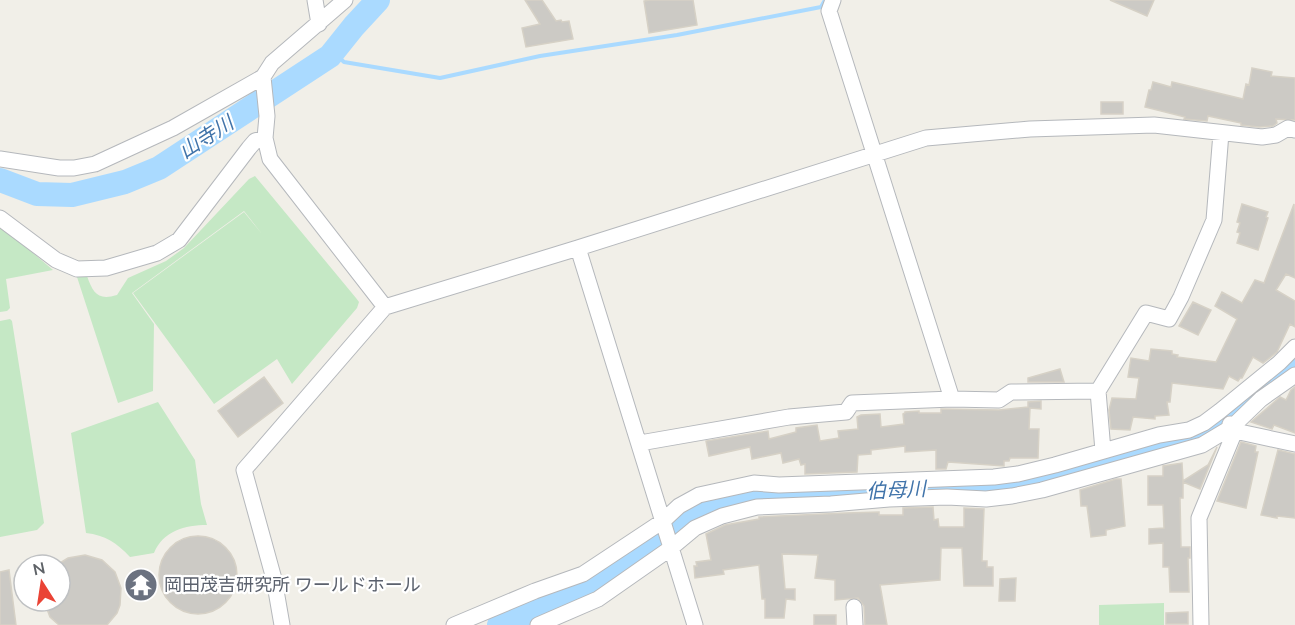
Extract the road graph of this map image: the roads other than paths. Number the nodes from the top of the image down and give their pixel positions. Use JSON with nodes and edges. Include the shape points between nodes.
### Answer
{"nodes":[{"id":1,"x":315,"y":0,"type":"edge"},
{"id":2,"x":345,"y":0,"type":"edge"},
{"id":3,"x":833,"y":0,"type":"edge"},
{"id":4,"x":319,"y":24,"type":"junction"},
{"id":5,"x":263,"y":81,"type":"junction"},
{"id":6,"x":1295,"y":130,"type":"edge"},
{"id":7,"x":1221,"y":133,"type":"junction"},
{"id":8,"x":265,"y":138,"type":"junction"},
{"id":9,"x":875,"y":154,"type":"junction"},
{"id":10,"x":0,"y":159,"type":"edge"},
{"id":11,"x":0,"y":218,"type":"edge"},
{"id":12,"x":578,"y":249,"type":"junction"},
{"id":13,"x":385,"y":307,"type":"junction"},
{"id":14,"x":1295,"y":347,"type":"edge"},
{"id":15,"x":1295,"y":375,"type":"edge"},
{"id":16,"x":1098,"y":391,"type":"junction"},
{"id":17,"x":952,"y":399,"type":"junction"},
{"id":18,"x":1220,"y":411,"type":"junction"},
{"id":19,"x":1234,"y":429,"type":"junction"},
{"id":20,"x":640,"y":443,"type":"junction"},
{"id":21,"x":1295,"y":444,"type":"edge"},
{"id":22,"x":1103,"y":451,"type":"junction"},
{"id":23,"x":852,"y":482,"type":"junction"},
{"id":24,"x":854,"y":502,"type":"junction"},
{"id":25,"x":667,"y":534,"type":"junction"},
{"id":26,"x":854,"y":607,"type":"dead end"},
{"id":27,"x":282,"y":625,"type":"edge"},
{"id":28,"x":453,"y":625,"type":"edge"},
{"id":29,"x":538,"y":625,"type":"edge"},
{"id":30,"x":695,"y":625,"type":"edge"},
{"id":31,"x":855,"y":625,"type":"edge"},
{"id":32,"x":1201,"y":625,"type":"edge"}],
"edges":[{"from":1,"to":4,"type":"street"},
{"from":2,"to":4,"type":"street"},
{"from":3,"to":9,"type":"street","via":[[829,11]]},
{"from":4,"to":5,"type":"street","via":[[272,63]]},
{"from":5,"to":8,"type":"street"},
{"from":5,"to":10,"type":"street","via":[[95,164],[59,168]]},
{"from":6,"to":7,"type":"street","via":[[1288,128],[1262,137]]},
{"from":7,"to":9,"type":"street","via":[[1154,125],[1041,129],[926,138]]},
{"from":7,"to":16,"type":"street","via":[[1214,220],[1181,297],[1169,319],[1146,313]]},
{"from":8,"to":11,"type":"street","via":[[249,148],[179,240],[157,253],[106,268],[77,269],[56,260]]},
{"from":8,"to":13,"type":"street","via":[[270,159]]},
{"from":9,"to":12,"type":"street"},
{"from":9,"to":17,"type":"street"},
{"from":12,"to":13,"type":"street"},
{"from":12,"to":20,"type":"street"},
{"from":13,"to":27,"type":"street","via":[[244,470],[274,579]]},
{"from":14,"to":18,"type":"street"},
{"from":15,"to":19,"type":"street","via":[[1261,399]]},
{"from":16,"to":17,"type":"street","via":[[1011,392],[999,400]]},
{"from":16,"to":22,"type":"street"},
{"from":17,"to":20,"type":"street","via":[[852,403],[846,412],[789,417]]},
{"from":18,"to":19,"type":"street"},
{"from":18,"to":22,"type":"street","via":[[1189,429]]},
{"from":19,"to":21,"type":"street"},
{"from":19,"to":24,"type":"street","via":[[1202,445],[1012,496]]},
{"from":19,"to":32,"type":"street","via":[[1199,518]]},
{"from":20,"to":25,"type":"street"},
{"from":22,"to":23,"type":"street","via":[[1002,476]]},
{"from":23,"to":24,"type":"street"},
{"from":23,"to":25,"type":"street","via":[[754,483],[699,495],[679,506]]},
{"from":24,"to":25,"type":"street","via":[[757,507]]},
{"from":25,"to":28,"type":"street","via":[[583,574]]},
{"from":25,"to":29,"type":"street","via":[[597,599]]},
{"from":25,"to":30,"type":"street"},
{"from":26,"to":31,"type":"street"}]}
